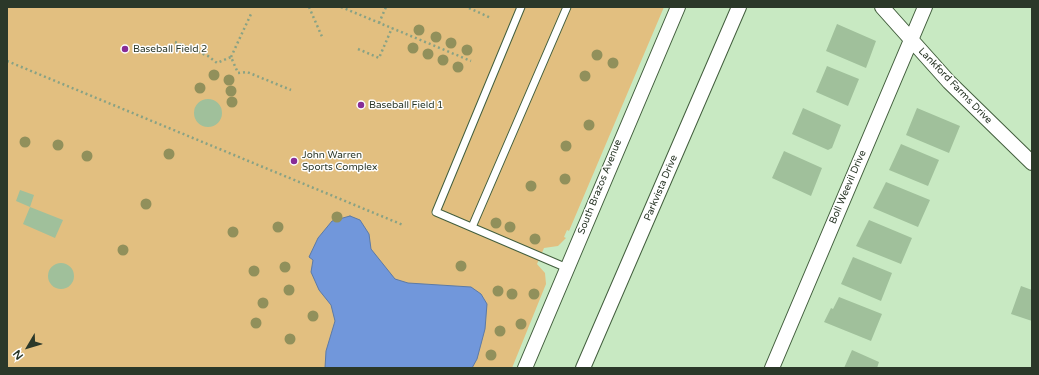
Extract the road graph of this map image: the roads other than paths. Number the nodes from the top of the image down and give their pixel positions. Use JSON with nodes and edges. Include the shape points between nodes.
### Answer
{"nodes":[{"id":1,"x":521,"y":7,"type":"edge"},
{"id":2,"x":567,"y":7,"type":"edge"},
{"id":3,"x":678,"y":7,"type":"edge"},
{"id":4,"x":739,"y":7,"type":"edge"},
{"id":5,"x":882,"y":7,"type":"edge"},
{"id":6,"x":925,"y":7,"type":"edge"},
{"id":7,"x":911,"y":40,"type":"junction"},
{"id":8,"x":1032,"y":163,"type":"edge"},
{"id":9,"x":472,"y":227,"type":"junction"},
{"id":10,"x":567,"y":268,"type":"junction"},
{"id":11,"x":525,"y":368,"type":"edge"},
{"id":12,"x":583,"y":368,"type":"edge"},
{"id":13,"x":772,"y":368,"type":"edge"}],
"edges":[{"from":1,"to":9,"type":"lane","via":[[436,212]]},
{"from":2,"to":9,"type":"lane"},
{"from":3,"to":10,"type":"street","name":"South Brazos Avenue"},
{"from":4,"to":12,"type":"street","name":"Parkvista Drive"},
{"from":5,"to":7,"type":"street","name":"Lankford Farms Drive"},
{"from":6,"to":7,"type":"street","name":"Boll Weevil Drive"},
{"from":7,"to":8,"type":"street","name":"Lankford Farms Drive","via":[[954,87]]},
{"from":7,"to":13,"type":"street","name":"Boll Weevil Drive"},
{"from":9,"to":10,"type":"lane"},
{"from":10,"to":11,"type":"street","name":"South Brazos Avenue"}]}
